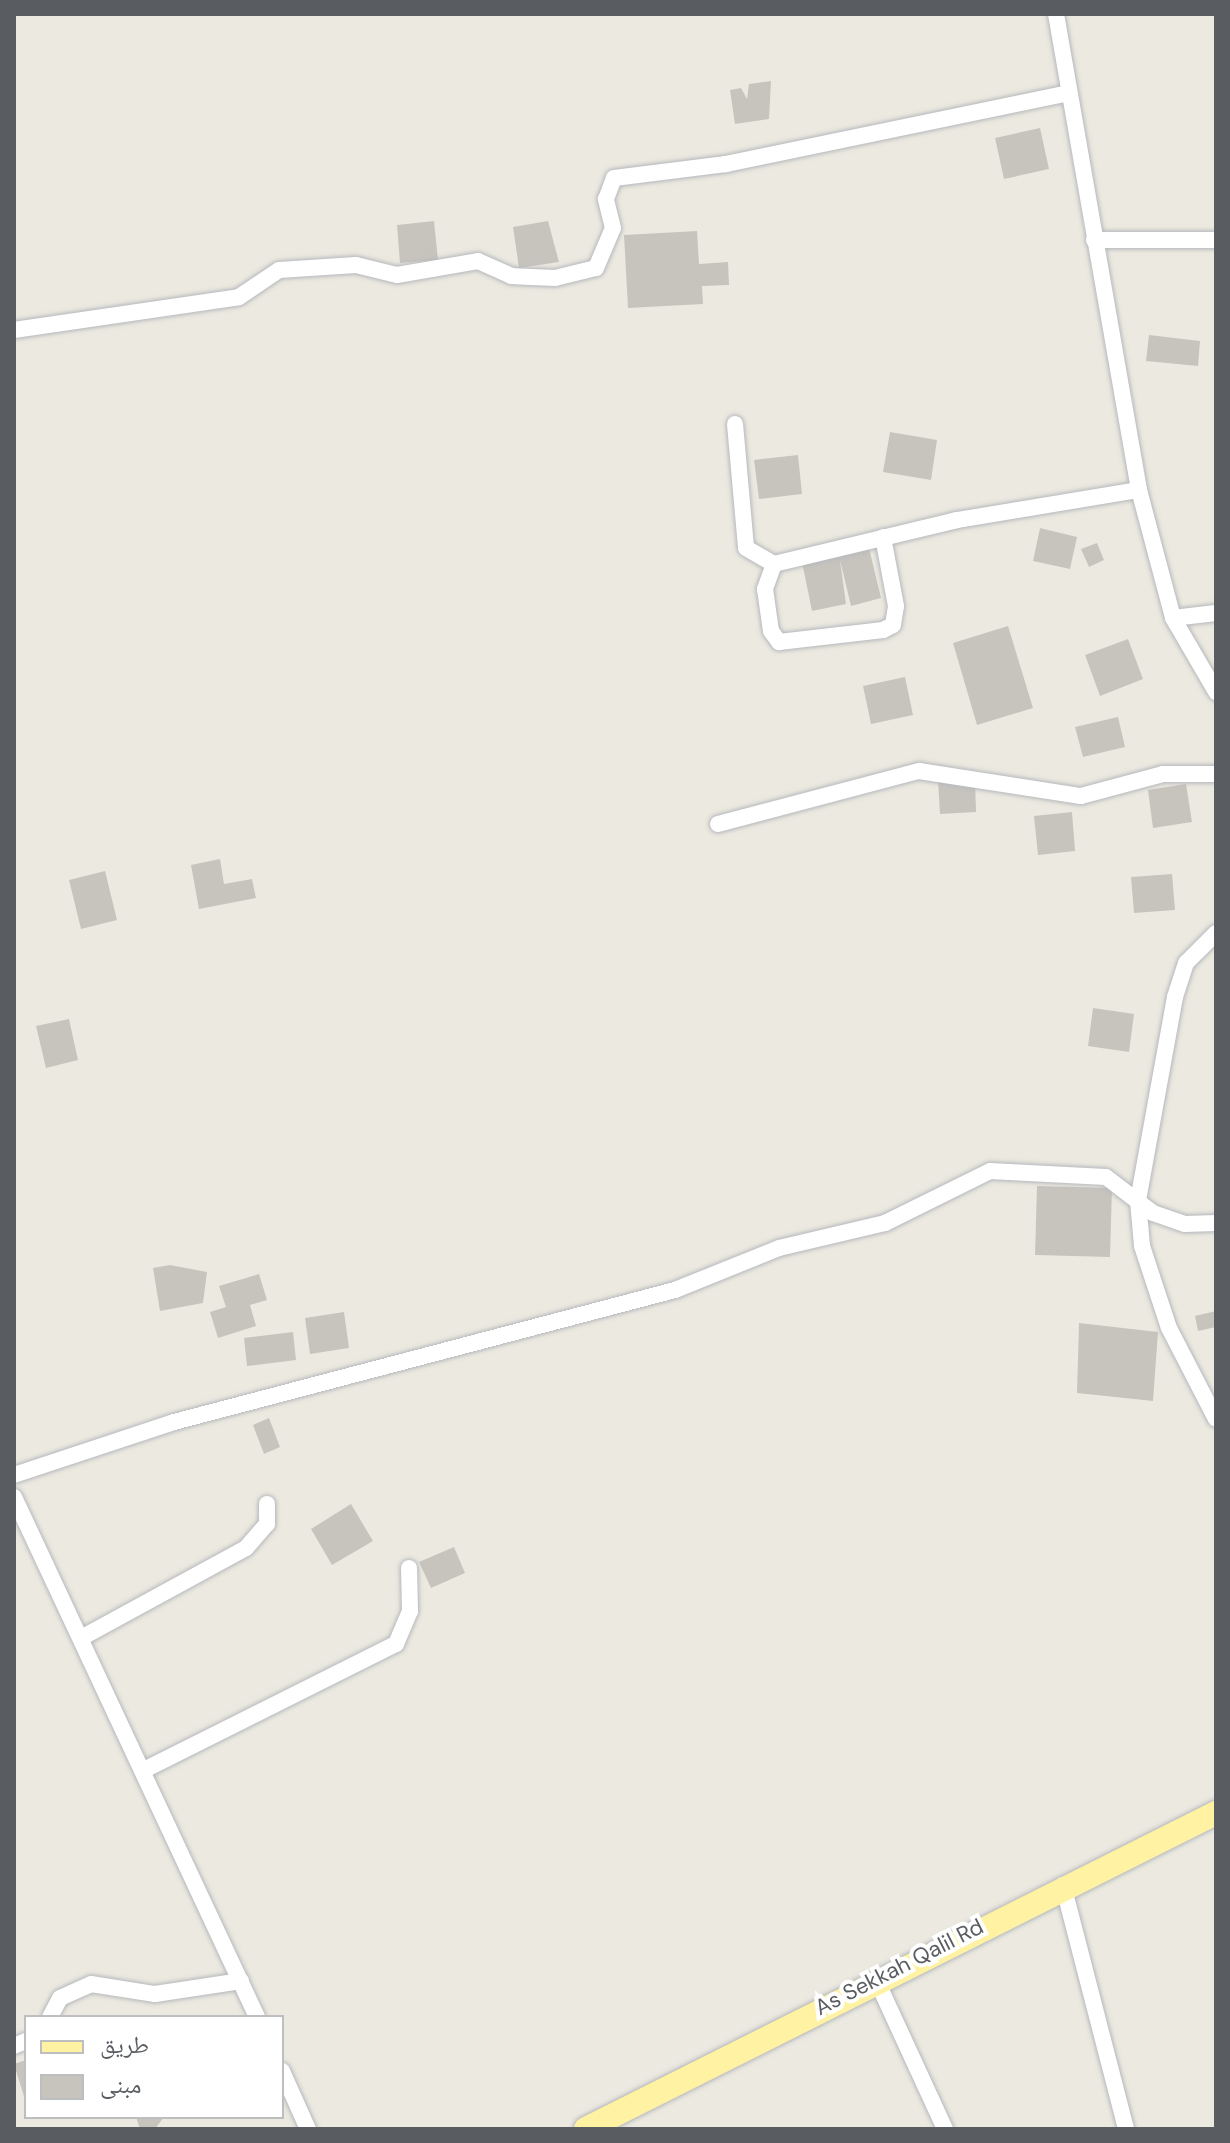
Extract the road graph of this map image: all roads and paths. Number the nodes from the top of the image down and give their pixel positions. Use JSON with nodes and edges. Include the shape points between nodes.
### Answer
{"nodes":[{"id":1,"x":1056,"y":14,"type":"edge"},
{"id":2,"x":1068,"y":93,"type":"junction"},
{"id":3,"x":1094,"y":240,"type":"junction"},
{"id":4,"x":1216,"y":240,"type":"edge"},
{"id":5,"x":14,"y":330,"type":"edge"},
{"id":6,"x":735,"y":424,"type":"dead end"},
{"id":7,"x":1139,"y":490,"type":"junction"},
{"id":8,"x":883,"y":537,"type":"junction"},
{"id":9,"x":774,"y":564,"type":"junction"},
{"id":10,"x":1216,"y":613,"type":"edge"},
{"id":11,"x":1173,"y":618,"type":"junction"},
{"id":12,"x":1216,"y":692,"type":"edge"},
{"id":13,"x":1216,"y":774,"type":"edge"},
{"id":14,"x":718,"y":824,"type":"dead end"},
{"id":15,"x":1216,"y":933,"type":"edge"},
{"id":16,"x":1138,"y":1201,"type":"junction"},
{"id":17,"x":1216,"y":1223,"type":"edge"},
{"id":18,"x":1216,"y":1419,"type":"edge"},
{"id":19,"x":14,"y":1475,"type":"edge"},
{"id":20,"x":14,"y":1497,"type":"edge"},
{"id":21,"x":267,"y":1504,"type":"dead end"},
{"id":22,"x":409,"y":1568,"type":"dead end"},
{"id":23,"x":81,"y":1638,"type":"junction"},
{"id":24,"x":144,"y":1770,"type":"junction"},
{"id":25,"x":1216,"y":1813,"type":"edge"},
{"id":26,"x":1063,"y":1885,"type":"junction"},
{"id":27,"x":876,"y":1979,"type":"junction"},
{"id":28,"x":241,"y":1981,"type":"junction"},
{"id":29,"x":51,"y":2015,"type":"edge"},
{"id":30,"x":256,"y":2015,"type":"edge"},
{"id":31,"x":284,"y":2075,"type":"edge"},
{"id":32,"x":308,"y":2129,"type":"edge"},
{"id":33,"x":586,"y":2129,"type":"edge"},
{"id":34,"x":945,"y":2129,"type":"edge"},
{"id":35,"x":1126,"y":2129,"type":"edge"}],
"edges":[{"from":1,"to":2,"type":"street"},
{"from":2,"to":3,"type":"street"},
{"from":2,"to":5,"type":"street","via":[[726,164],[614,178],[606,199],[613,228],[596,268],[555,278],[511,276],[478,261],[397,275],[356,265],[279,270],[239,297]]},
{"from":3,"to":4,"type":"street"},
{"from":3,"to":7,"type":"street"},
{"from":6,"to":9,"type":"street","via":[[746,548]]},
{"from":7,"to":8,"type":"street"},
{"from":7,"to":11,"type":"street"},
{"from":8,"to":9,"type":"street"},
{"from":8,"to":9,"type":"street","via":[[896,606],[883,630],[779,642],[771,631],[765,589]]},
{"from":10,"to":11,"type":"street"},
{"from":11,"to":12,"type":"street"},
{"from":13,"to":14,"type":"street","via":[[1163,774],[1081,796],[919,771]]},
{"from":15,"to":16,"type":"street","via":[[1186,963],[1175,997]]},
{"from":16,"to":17,"type":"street","via":[[1185,1224]]},
{"from":16,"to":18,"type":"street","via":[[1142,1246],[1169,1328]]},
{"from":16,"to":19,"type":"street","via":[[1106,1177],[990,1171],[885,1223],[779,1248],[675,1290],[174,1422]]},
{"from":20,"to":23,"type":"street"},
{"from":21,"to":23,"type":"street","via":[[267,1524],[246,1548]]},
{"from":22,"to":24,"type":"street","via":[[410,1611],[396,1644]]},
{"from":23,"to":24,"type":"street"},
{"from":24,"to":28,"type":"street"},
{"from":25,"to":26,"type":"main road","name":"As Sekkah Qalil Rd"},
{"from":26,"to":27,"type":"main road","name":"As Sekkah Qalil Rd"},
{"from":26,"to":35,"type":"street"},
{"from":27,"to":33,"type":"main road","name":"As Sekkah Qalil Rd"},
{"from":27,"to":34,"type":"street"},
{"from":28,"to":29,"type":"street","via":[[155,1994],[91,1984],[60,1998]]},
{"from":28,"to":30,"type":"street"},
{"from":31,"to":32,"type":"street"}]}
